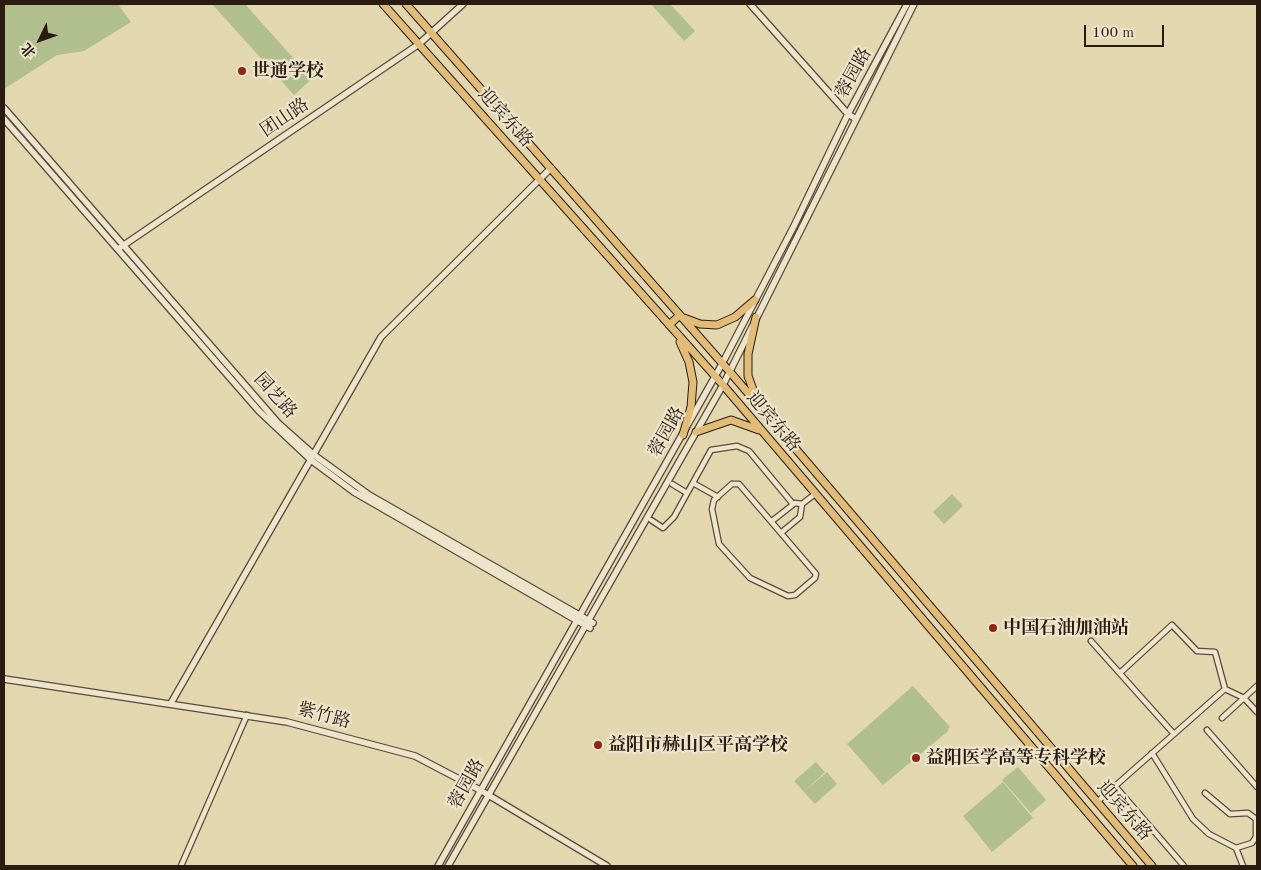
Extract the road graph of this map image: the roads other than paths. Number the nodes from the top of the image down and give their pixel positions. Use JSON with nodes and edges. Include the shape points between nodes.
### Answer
{"nodes":[{"id":1,"x":383,"y":4,"type":"edge"},
{"id":2,"x":406,"y":4,"type":"edge"},
{"id":3,"x":463,"y":4,"type":"edge"},
{"id":4,"x":750,"y":4,"type":"edge"},
{"id":5,"x":907,"y":4,"type":"edge"},
{"id":6,"x":914,"y":4,"type":"edge"},
{"id":7,"x":431,"y":32,"type":"junction"},
{"id":8,"x":419,"y":44,"type":"junction"},
{"id":9,"x":4,"y":108,"type":"edge"},
{"id":10,"x":848,"y":114,"type":"junction"},
{"id":11,"x":4,"y":119,"type":"edge"},
{"id":12,"x":856,"y":119,"type":"junction"},
{"id":13,"x":551,"y":168,"type":"junction"},
{"id":14,"x":539,"y":179,"type":"junction"},
{"id":15,"x":124,"y":246,"type":"junction"},
{"id":16,"x":118,"y":249,"type":"junction"},
{"id":17,"x":755,"y":300,"type":"junction"},
{"id":18,"x":681,"y":316,"type":"junction"},
{"id":19,"x":756,"y":317,"type":"junction"},
{"id":20,"x":669,"y":325,"type":"junction"},
{"id":21,"x":675,"y":332,"type":"junction"},
{"id":22,"x":722,"y":364,"type":"junction"},
{"id":23,"x":730,"y":372,"type":"junction"},
{"id":24,"x":714,"y":377,"type":"junction"},
{"id":25,"x":723,"y":385,"type":"junction"},
{"id":26,"x":760,"y":408,"type":"junction"},
{"id":27,"x":760,"y":430,"type":"junction"},
{"id":28,"x":780,"y":430,"type":"junction"},
{"id":29,"x":696,"y":432,"type":"junction"},
{"id":30,"x":683,"y":435,"type":"junction"},
{"id":31,"x":768,"y":440,"type":"junction"},
{"id":32,"x":312,"y":458,"type":"junction"},
{"id":33,"x":693,"y":483,"type":"junction"},
{"id":34,"x":672,"y":484,"type":"dead end"},
{"id":35,"x":688,"y":493,"type":"junction"},
{"id":36,"x":815,"y":494,"type":"junction"},
{"id":37,"x":718,"y":497,"type":"junction"},
{"id":38,"x":793,"y":504,"type":"junction"},
{"id":39,"x":802,"y":504,"type":"junction"},
{"id":40,"x":651,"y":520,"type":"dead end"},
{"id":41,"x":772,"y":521,"type":"junction"},
{"id":42,"x":782,"y":532,"type":"junction"},
{"id":43,"x":578,"y":618,"type":"junction"},
{"id":44,"x":942,"y":621,"type":"junction"},
{"id":45,"x":588,"y":624,"type":"junction"},
{"id":46,"x":932,"y":631,"type":"junction"},
{"id":47,"x":1091,"y":641,"type":"dead end"},
{"id":48,"x":1120,"y":673,"type":"junction"},
{"id":49,"x":4,"y":679,"type":"edge"},
{"id":50,"x":1257,"y":686,"type":"edge"},
{"id":51,"x":1225,"y":689,"type":"junction"},
{"id":52,"x":1244,"y":698,"type":"junction"},
{"id":53,"x":171,"y":704,"type":"junction"},
{"id":54,"x":1257,"y":712,"type":"edge"},
{"id":55,"x":247,"y":714,"type":"junction"},
{"id":56,"x":1222,"y":718,"type":"dead end"},
{"id":57,"x":1208,"y":730,"type":"dead end"},
{"id":58,"x":1174,"y":734,"type":"junction"},
{"id":59,"x":1152,"y":753,"type":"junction"},
{"id":60,"x":1115,"y":786,"type":"junction"},
{"id":61,"x":1257,"y":787,"type":"edge"},
{"id":62,"x":480,"y":790,"type":"junction"},
{"id":63,"x":1206,"y":793,"type":"dead end"},
{"id":64,"x":489,"y":796,"type":"junction"},
{"id":65,"x":1097,"y":802,"type":"junction"},
{"id":66,"x":1236,"y":848,"type":"junction"},
{"id":67,"x":182,"y":866,"type":"edge"},
{"id":68,"x":438,"y":866,"type":"edge"},
{"id":69,"x":448,"y":866,"type":"edge"},
{"id":70,"x":607,"y":866,"type":"edge"},
{"id":71,"x":1133,"y":866,"type":"edge"},
{"id":72,"x":1152,"y":866,"type":"edge"},
{"id":73,"x":1184,"y":866,"type":"edge"},
{"id":74,"x":1243,"y":866,"type":"edge"}],
"edges":[{"from":1,"to":8,"type":"highway","name":"迎宾东路"},
{"from":2,"to":7,"type":"highway","name":"迎宾东路"},
{"from":3,"to":7,"type":"street","name":"团山路"},
{"from":4,"to":10,"type":"street"},
{"from":5,"to":10,"type":"street","name":"蓉园路"},
{"from":6,"to":12,"type":"street","name":"蓉园路"},
{"from":7,"to":8,"type":"street","name":"团山路"},
{"from":7,"to":13,"type":"highway","name":"迎宾东路"},
{"from":8,"to":14,"type":"highway","name":"迎宾东路"},
{"from":8,"to":15,"type":"street","name":"团山路"},
{"from":9,"to":15,"type":"street","name":"园艺路"},
{"from":10,"to":12,"type":"street"},
{"from":10,"to":17,"type":"street","name":"蓉园路"},
{"from":11,"to":16,"type":"street","name":"园艺路"},
{"from":12,"to":19,"type":"street","name":"蓉园路"},
{"from":13,"to":14,"type":"street"},
{"from":13,"to":18,"type":"highway","name":"迎宾东路"},
{"from":14,"to":20,"type":"highway","name":"迎宾东路"},
{"from":14,"to":32,"type":"street","via":[[389,327]]},
{"from":15,"to":16,"type":"street","name":"团山路"},
{"from":15,"to":32,"type":"street","name":"园艺路"},
{"from":16,"to":32,"type":"street","name":"园艺路","via":[[274,427]]},
{"from":17,"to":18,"type":"highway","via":[[735,317],[717,325],[700,324]]},
{"from":17,"to":22,"type":"street","name":"蓉园路"},
{"from":18,"to":20,"type":"highway"},
{"from":18,"to":22,"type":"highway","name":"迎宾东路"},
{"from":19,"to":23,"type":"street","name":"蓉园路"},
{"from":19,"to":26,"type":"highway","via":[[748,354],[748,376]]},
{"from":20,"to":21,"type":"highway","name":"迎宾东路"},
{"from":21,"to":24,"type":"highway","name":"迎宾东路"},
{"from":21,"to":30,"type":"highway","via":[[689,362],[693,382],[691,407]]},
{"from":22,"to":23,"type":"highway","name":"迎宾东路"},
{"from":22,"to":24,"type":"street","name":"蓉园路"},
{"from":23,"to":25,"type":"street","name":"蓉园路"},
{"from":23,"to":26,"type":"highway","name":"迎宾东路"},
{"from":24,"to":25,"type":"highway","name":"迎宾东路"},
{"from":24,"to":30,"type":"street","name":"蓉园路"},
{"from":25,"to":27,"type":"highway","name":"迎宾东路"},
{"from":25,"to":29,"type":"street","name":"蓉园路"},
{"from":26,"to":28,"type":"highway","name":"迎宾东路"},
{"from":27,"to":29,"type":"highway","via":[[730,420]]},
{"from":27,"to":31,"type":"highway","name":"迎宾东路"},
{"from":28,"to":31,"type":"highway"},
{"from":28,"to":44,"type":"highway","name":"迎宾东路"},
{"from":29,"to":45,"type":"street","name":"蓉园路"},
{"from":30,"to":43,"type":"street","name":"蓉园路"},
{"from":31,"to":36,"type":"highway","name":"迎宾东路"},
{"from":32,"to":43,"type":"street","name":"园艺路"},
{"from":32,"to":53,"type":"street"},
{"from":33,"to":35,"type":"street"},
{"from":33,"to":37,"type":"street"},
{"from":33,"to":38,"type":"street","via":[[712,450],[737,446],[749,451]]},
{"from":34,"to":35,"type":"street"},
{"from":35,"to":40,"type":"street","via":[[674,517],[663,528]]},
{"from":36,"to":39,"type":"street"},
{"from":36,"to":46,"type":"highway","name":"迎宾东路"},
{"from":37,"to":41,"type":"street","via":[[732,484],[739,484]]},
{"from":37,"to":42,"type":"street","via":[[712,508],[719,544],[750,578],[788,596],[795,595],[816,574]]},
{"from":38,"to":39,"type":"street"},
{"from":38,"to":41,"type":"street"},
{"from":39,"to":42,"type":"street","via":[[800,517]]},
{"from":41,"to":42,"type":"street"},
{"from":43,"to":45,"type":"street","name":"园艺路"},
{"from":43,"to":62,"type":"street","name":"蓉园路"},
{"from":44,"to":46,"type":"highway"},
{"from":44,"to":65,"type":"highway","name":"迎宾东路"},
{"from":45,"to":64,"type":"street","name":"蓉园路"},
{"from":46,"to":71,"type":"highway","name":"迎宾东路"},
{"from":47,"to":48,"type":"street"},
{"from":48,"to":51,"type":"street","via":[[1172,625],[1197,651],[1215,652]]},
{"from":48,"to":58,"type":"street"},
{"from":49,"to":53,"type":"street","name":"紫竹路"},
{"from":50,"to":52,"type":"street"},
{"from":51,"to":52,"type":"street"},
{"from":51,"to":58,"type":"street"},
{"from":52,"to":54,"type":"street"},
{"from":52,"to":56,"type":"street"},
{"from":53,"to":55,"type":"street","name":"紫竹路"},
{"from":55,"to":62,"type":"street","name":"紫竹路","via":[[415,756]]},
{"from":55,"to":67,"type":"street"},
{"from":57,"to":61,"type":"street"},
{"from":58,"to":59,"type":"street"},
{"from":59,"to":60,"type":"street"},
{"from":59,"to":66,"type":"street","via":[[1193,819],[1209,834]]},
{"from":60,"to":65,"type":"street"},
{"from":60,"to":73,"type":"street"},
{"from":62,"to":64,"type":"street","name":"紫竹路"},
{"from":62,"to":68,"type":"street","name":"蓉园路"},
{"from":63,"to":66,"type":"street","via":[[1230,814],[1248,813],[1256,819],[1256,837],[1252,843]]},
{"from":64,"to":69,"type":"street","name":"蓉园路"},
{"from":64,"to":70,"type":"street","name":"紫竹路"},
{"from":65,"to":72,"type":"highway","name":"迎宾东路"},
{"from":66,"to":74,"type":"street"}]}
